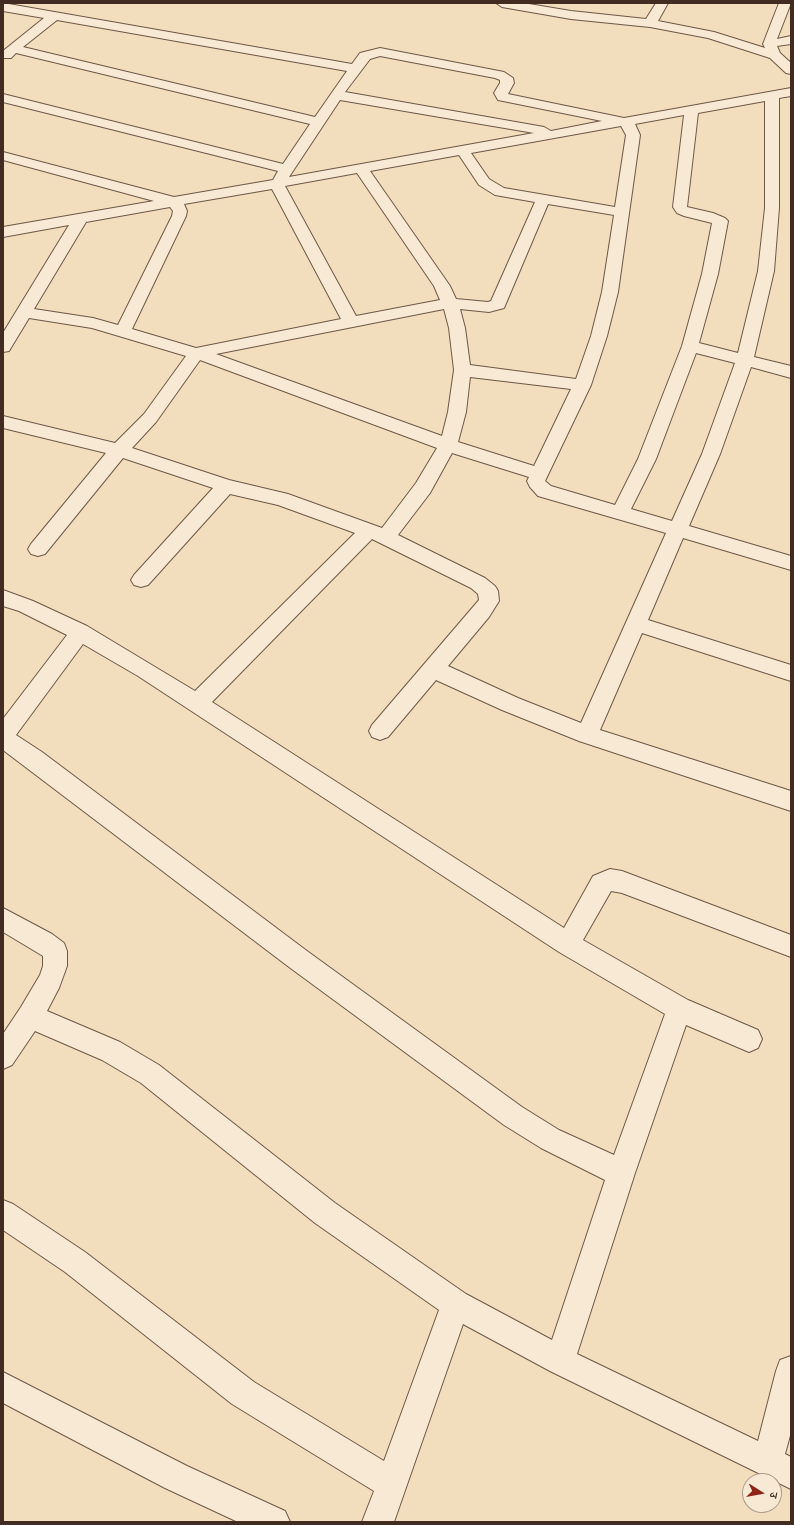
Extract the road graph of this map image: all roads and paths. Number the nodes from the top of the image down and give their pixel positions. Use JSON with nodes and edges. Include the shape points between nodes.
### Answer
{"nodes":[{"id":1,"x":502,"y":3,"type":"edge"},
{"id":2,"x":662,"y":3,"type":"edge"},
{"id":3,"x":785,"y":3,"type":"edge"},
{"id":4,"x":3,"y":7,"type":"edge"},
{"id":5,"x":53,"y":17,"type":"junction"},
{"id":6,"x":650,"y":23,"type":"junction"},
{"id":7,"x":791,"y":40,"type":"edge"},
{"id":8,"x":769,"y":44,"type":"junction"},
{"id":9,"x":14,"y":49,"type":"junction"},
{"id":10,"x":775,"y":55,"type":"junction"},
{"id":11,"x":3,"y":57,"type":"edge"},
{"id":12,"x":356,"y":69,"type":"junction"},
{"id":13,"x":791,"y":70,"type":"edge"},
{"id":14,"x":791,"y":92,"type":"edge"},
{"id":15,"x":336,"y":95,"type":"junction"},
{"id":16,"x":772,"y":96,"type":"junction"},
{"id":17,"x":3,"y":98,"type":"edge"},
{"id":18,"x":691,"y":110,"type":"junction"},
{"id":19,"x":319,"y":122,"type":"junction"},
{"id":20,"x":625,"y":122,"type":"junction"},
{"id":21,"x":559,"y":134,"type":"junction"},
{"id":22,"x":463,"y":151,"type":"junction"},
{"id":23,"x":3,"y":156,"type":"edge"},
{"id":24,"x":287,"y":169,"type":"junction"},
{"id":25,"x":362,"y":170,"type":"junction"},
{"id":26,"x":277,"y":184,"type":"junction"},
{"id":27,"x":543,"y":200,"type":"junction"},
{"id":28,"x":175,"y":202,"type":"junction"},
{"id":29,"x":621,"y":212,"type":"junction"},
{"id":30,"x":80,"y":219,"type":"junction"},
{"id":31,"x":6,"y":231,"type":"edge"},
{"id":32,"x":450,"y":303,"type":"junction"},
{"id":33,"x":23,"y":312,"type":"junction"},
{"id":34,"x":351,"y":322,"type":"junction"},
{"id":35,"x":123,"y":331,"type":"junction"},
{"id":36,"x":690,"y":346,"type":"junction"},
{"id":37,"x":3,"y":347,"type":"edge"},
{"id":38,"x":196,"y":353,"type":"junction"},
{"id":39,"x":745,"y":360,"type":"junction"},
{"id":40,"x":462,"y":370,"type":"junction"},
{"id":41,"x":791,"y":372,"type":"edge"},
{"id":42,"x":582,"y":385,"type":"junction"},
{"id":43,"x":3,"y":422,"type":"edge"},
{"id":44,"x":448,"y":445,"type":"junction"},
{"id":45,"x":119,"y":450,"type":"junction"},
{"id":46,"x":539,"y":474,"type":"junction"},
{"id":47,"x":226,"y":486,"type":"junction"},
{"id":48,"x":620,"y":513,"type":"junction"},
{"id":49,"x":678,"y":529,"type":"junction"},
{"id":50,"x":377,"y":534,"type":"junction"},
{"id":51,"x":38,"y":549,"type":"dead end"},
{"id":52,"x":791,"y":563,"type":"edge"},
{"id":53,"x":141,"y":580,"type":"dead end"},
{"id":54,"x":3,"y":598,"type":"edge"},
{"id":55,"x":637,"y":624,"type":"junction"},
{"id":56,"x":80,"y":632,"type":"junction"},
{"id":57,"x":433,"y":669,"type":"junction"},
{"id":58,"x":791,"y":673,"type":"edge"},
{"id":59,"x":197,"y":703,"type":"junction"},
{"id":60,"x":380,"y":731,"type":"dead end"},
{"id":61,"x":588,"y":735,"type":"junction"},
{"id":62,"x":3,"y":737,"type":"edge"},
{"id":63,"x":791,"y":801,"type":"edge"},
{"id":64,"x":3,"y":919,"type":"edge"},
{"id":65,"x":568,"y":944,"type":"junction"},
{"id":66,"x":791,"y":946,"type":"edge"},
{"id":67,"x":679,"y":1009,"type":"junction"},
{"id":68,"x":30,"y":1016,"type":"junction"},
{"id":69,"x":749,"y":1039,"type":"dead end"},
{"id":70,"x":3,"y":1056,"type":"edge"},
{"id":71,"x":621,"y":1173,"type":"junction"},
{"id":72,"x":3,"y":1214,"type":"edge"},
{"id":73,"x":456,"y":1304,"type":"junction"},
{"id":74,"x":560,"y":1361,"type":"junction"},
{"id":75,"x":791,"y":1371,"type":"edge"},
{"id":76,"x":3,"y":1386,"type":"edge"},
{"id":77,"x":780,"y":1467,"type":"edge"},
{"id":78,"x":392,"y":1484,"type":"junction"},
{"id":79,"x":274,"y":1522,"type":"edge"},
{"id":80,"x":378,"y":1522,"type":"edge"}],
"edges":[{"from":1,"to":6,"type":"street","via":[[571,15]]},
{"from":2,"to":6,"type":"street"},
{"from":3,"to":8,"type":"street"},
{"from":4,"to":5,"type":"street"},
{"from":5,"to":9,"type":"street"},
{"from":5,"to":12,"type":"street"},
{"from":6,"to":10,"type":"street","via":[[710,35]]},
{"from":7,"to":8,"type":"street"},
{"from":8,"to":10,"type":"street"},
{"from":9,"to":11,"type":"street"},
{"from":9,"to":19,"type":"street"},
{"from":10,"to":13,"type":"street"},
{"from":12,"to":15,"type":"street"},
{"from":12,"to":20,"type":"street","via":[[365,56],[380,52],[499,75],[506,78],[507,83],[501,93],[503,96]]},
{"from":14,"to":16,"type":"street"},
{"from":15,"to":19,"type":"street"},
{"from":15,"to":21,"type":"street"},
{"from":16,"to":18,"type":"street"},
{"from":16,"to":39,"type":"street","via":[[779,209]]},
{"from":17,"to":24,"type":"street"},
{"from":18,"to":20,"type":"street"},
{"from":18,"to":36,"type":"street","via":[[680,206],[689,213],[720,221],[710,274]]},
{"from":19,"to":24,"type":"street"},
{"from":20,"to":21,"type":"street"},
{"from":20,"to":29,"type":"street","via":[[633,135]]},
{"from":21,"to":22,"type":"street"},
{"from":22,"to":25,"type":"street"},
{"from":22,"to":27,"type":"street","via":[[491,188]]},
{"from":23,"to":28,"type":"street"},
{"from":24,"to":26,"type":"street"},
{"from":25,"to":26,"type":"street"},
{"from":25,"to":32,"type":"street","via":[[442,286]]},
{"from":26,"to":28,"type":"street"},
{"from":26,"to":34,"type":"street"},
{"from":27,"to":29,"type":"street"},
{"from":27,"to":32,"type":"street","via":[[498,304],[489,307]]},
{"from":28,"to":30,"type":"street"},
{"from":28,"to":35,"type":"street","via":[[180,211],[179,216]]},
{"from":29,"to":42,"type":"street","via":[[610,292],[599,336]]},
{"from":30,"to":31,"type":"street"},
{"from":30,"to":33,"type":"street"},
{"from":32,"to":34,"type":"street"},
{"from":32,"to":40,"type":"street","via":[[457,328]]},
{"from":33,"to":35,"type":"street","via":[[67,318]]},
{"from":33,"to":37,"type":"street"},
{"from":34,"to":38,"type":"street"},
{"from":35,"to":38,"type":"street"},
{"from":36,"to":39,"type":"street"},
{"from":36,"to":48,"type":"street","via":[[647,459]]},
{"from":38,"to":44,"type":"street"},
{"from":38,"to":45,"type":"street","via":[[150,418]]},
{"from":39,"to":41,"type":"street"},
{"from":39,"to":49,"type":"street","via":[[710,454]]},
{"from":40,"to":42,"type":"street"},
{"from":40,"to":44,"type":"street","via":[[457,412]]},
{"from":42,"to":46,"type":"street"},
{"from":43,"to":45,"type":"street"},
{"from":44,"to":46,"type":"street"},
{"from":44,"to":50,"type":"street","via":[[423,488]]},
{"from":45,"to":47,"type":"street"},
{"from":45,"to":51,"type":"street"},
{"from":46,"to":48,"type":"street","via":[[536,482],[545,491]]},
{"from":47,"to":50,"type":"street","via":[[281,499]]},
{"from":47,"to":53,"type":"street"},
{"from":48,"to":49,"type":"street"},
{"from":49,"to":52,"type":"street"},
{"from":49,"to":55,"type":"street"},
{"from":50,"to":57,"type":"street","via":[[478,583],[488,591],[489,601],[482,612]]},
{"from":50,"to":59,"type":"street"},
{"from":54,"to":56,"type":"street"},
{"from":55,"to":58,"type":"street"},
{"from":55,"to":61,"type":"street"},
{"from":56,"to":59,"type":"street"},
{"from":56,"to":62,"type":"street"},
{"from":57,"to":60,"type":"street"},
{"from":57,"to":61,"type":"street","via":[[510,704]]},
{"from":59,"to":65,"type":"street"},
{"from":61,"to":63,"type":"street"},
{"from":62,"to":71,"type":"street","via":[[513,1116],[550,1139]]},
{"from":64,"to":68,"type":"street","via":[[43,942],[55,952],[55,966],[50,980]]},
{"from":65,"to":66,"type":"street","via":[[601,884],[610,880],[622,882]]},
{"from":65,"to":67,"type":"street"},
{"from":67,"to":69,"type":"street"},
{"from":67,"to":71,"type":"street"},
{"from":68,"to":70,"type":"street"},
{"from":68,"to":73,"type":"street","via":[[111,1050],[150,1074],[325,1213]]},
{"from":71,"to":74,"type":"street"},
{"from":72,"to":78,"type":"street","via":[[75,1262],[243,1393]]},
{"from":73,"to":74,"type":"street"},
{"from":73,"to":78,"type":"street"},
{"from":74,"to":77,"type":"street"},
{"from":75,"to":77,"type":"street"},
{"from":76,"to":79,"type":"street","via":[[176,1477]]},
{"from":78,"to":80,"type":"street"}]}
